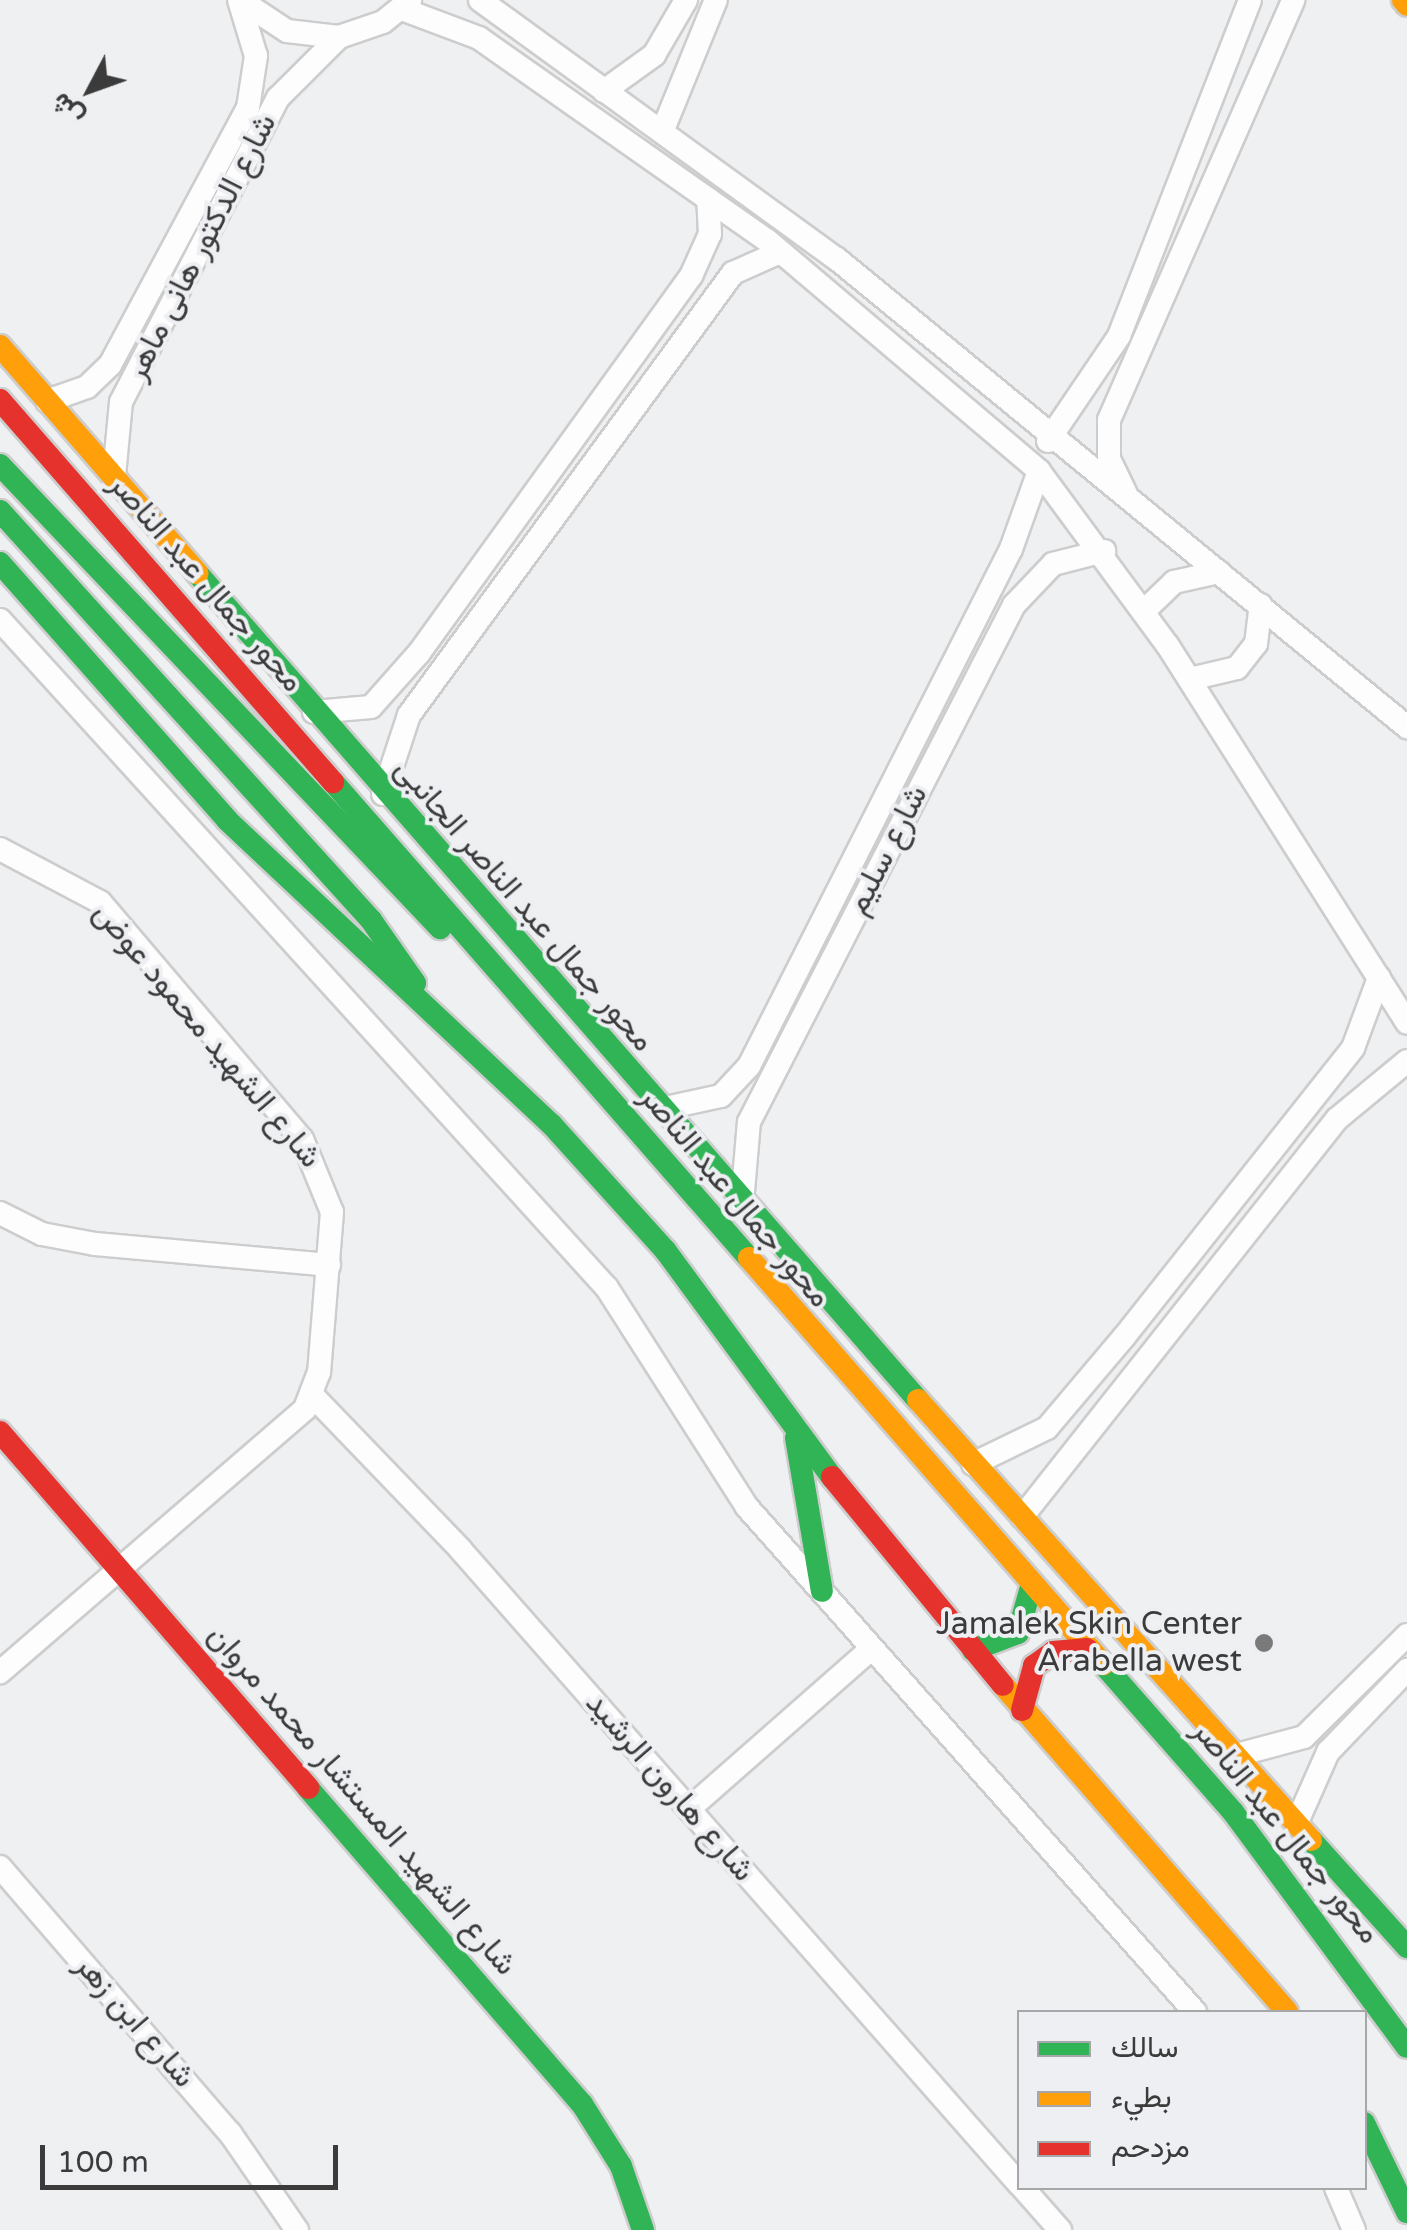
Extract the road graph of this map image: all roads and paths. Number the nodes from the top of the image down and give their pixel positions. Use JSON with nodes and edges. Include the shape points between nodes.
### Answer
{"nodes":[{"id":1,"x":239,"y":0,"type":"edge"},
{"id":2,"x":686,"y":0,"type":"edge"},
{"id":3,"x":716,"y":0,"type":"edge"},
{"id":4,"x":1250,"y":0,"type":"edge"},
{"id":5,"x":1293,"y":0,"type":"edge"},
{"id":6,"x":483,"y":3,"type":"edge"},
{"id":7,"x":406,"y":4,"type":"edge"},
{"id":8,"x":339,"y":37,"type":"junction"},
{"id":9,"x":479,"y":38,"type":"junction"},
{"id":10,"x":1234,"y":40,"type":"junction"},
{"id":11,"x":1264,"y":53,"type":"junction"},
{"id":12,"x":654,"y":55,"type":"junction"},
{"id":13,"x":679,"y":74,"type":"junction"},
{"id":14,"x":604,"y":91,"type":"junction"},
{"id":15,"x":267,"y":94,"type":"junction"},
{"id":16,"x":662,"y":132,"type":"junction"},
{"id":17,"x":708,"y":198,"type":"junction"},
{"id":18,"x":780,"y":252,"type":"junction"},
{"id":19,"x":691,"y":276,"type":"junction"},
{"id":20,"x":720,"y":292,"type":"junction"},
{"id":21,"x":0,"y":346,"type":"edge"},
{"id":22,"x":98,"y":380,"type":"junction"},
{"id":23,"x":1080,"y":399,"type":"junction"},
{"id":24,"x":0,"y":400,"type":"edge"},
{"id":25,"x":47,"y":401,"type":"junction"},
{"id":26,"x":121,"y":402,"type":"junction"},
{"id":27,"x":1110,"y":420,"type":"junction"},
{"id":28,"x":1048,"y":441,"type":"junction"},
{"id":29,"x":0,"y":465,"type":"edge"},
{"id":30,"x":1039,"y":472,"type":"junction"},
{"id":31,"x":115,"y":480,"type":"junction"},
{"id":32,"x":1128,"y":500,"type":"junction"},
{"id":33,"x":0,"y":511,"type":"edge"},
{"id":34,"x":1104,"y":551,"type":"junction"},
{"id":35,"x":0,"y":562,"type":"edge"},
{"id":36,"x":1220,"y":572,"type":"junction"},
{"id":37,"x":206,"y":588,"type":"junction"},
{"id":38,"x":1261,"y":605,"type":"junction"},
{"id":39,"x":186,"y":608,"type":"junction"},
{"id":40,"x":1144,"y":611,"type":"junction"},
{"id":41,"x":0,"y":620,"type":"edge"},
{"id":42,"x":1190,"y":678,"type":"junction"},
{"id":43,"x":384,"y":694,"type":"junction"},
{"id":44,"x":314,"y":712,"type":"junction"},
{"id":45,"x":409,"y":715,"type":"junction"},
{"id":46,"x":1407,"y":727,"type":"edge"},
{"id":47,"x":908,"y":738,"type":"junction"},
{"id":48,"x":936,"y":754,"type":"junction"},
{"id":49,"x":383,"y":794,"type":"junction"},
{"id":50,"x":364,"y":814,"type":"junction"},
{"id":51,"x":857,"y":837,"type":"junction"},
{"id":52,"x":0,"y":849,"type":"edge"},
{"id":53,"x":886,"y":852,"type":"junction"},
{"id":54,"x":798,"y":964,"type":"junction"},
{"id":55,"x":502,"y":973,"type":"junction"},
{"id":56,"x":821,"y":977,"type":"junction"},
{"id":57,"x":1379,"y":978,"type":"junction"},
{"id":58,"x":430,"y":1011,"type":"junction"},
{"id":59,"x":1407,"y":1022,"type":"edge"},
{"id":60,"x":1353,"y":1048,"type":"junction"},
{"id":61,"x":1407,"y":1061,"type":"edge"},
{"id":62,"x":1378,"y":1078,"type":"junction"},
{"id":63,"x":661,"y":1109,"type":"junction"},
{"id":64,"x":742,"y":1203,"type":"junction"},
{"id":65,"x":0,"y":1213,"type":"edge"},
{"id":66,"x":329,"y":1265,"type":"junction"},
{"id":67,"x":1124,"y":1337,"type":"junction"},
{"id":68,"x":1145,"y":1355,"type":"junction"},
{"id":69,"x":313,"y":1396,"type":"junction"},
{"id":70,"x":794,"y":1427,"type":"junction"},
{"id":71,"x":0,"y":1432,"type":"edge"},
{"id":72,"x":972,"y":1464,"type":"junction"},
{"id":73,"x":1022,"y":1517,"type":"junction"},
{"id":74,"x":119,"y":1569,"type":"junction"},
{"id":75,"x":1031,"y":1587,"type":"junction"},
{"id":76,"x":822,"y":1591,"type":"junction"},
{"id":77,"x":1407,"y":1635,"type":"edge"},
{"id":78,"x":1088,"y":1649,"type":"junction"},
{"id":79,"x":868,"y":1650,"type":"junction"},
{"id":80,"x":973,"y":1650,"type":"junction"},
{"id":81,"x":1407,"y":1670,"type":"edge"},
{"id":82,"x":0,"y":1672,"type":"edge"},
{"id":83,"x":1022,"y":1710,"type":"junction"},
{"id":84,"x":1238,"y":1756,"type":"junction"},
{"id":85,"x":689,"y":1809,"type":"junction"},
{"id":86,"x":1297,"y":1822,"type":"junction"},
{"id":87,"x":0,"y":1867,"type":"edge"},
{"id":88,"x":1407,"y":1948,"type":"edge"},
{"id":89,"x":1193,"y":2010,"type":"edge"},
{"id":90,"x":1285,"y":2010,"type":"edge"},
{"id":91,"x":1407,"y":2047,"type":"edge"},
{"id":92,"x":1367,"y":2128,"type":"edge"},
{"id":93,"x":1017,"y":2181,"type":"edge"},
{"id":94,"x":1025,"y":2190,"type":"edge"},
{"id":95,"x":1337,"y":2190,"type":"edge"},
{"id":96,"x":1407,"y":2212,"type":"edge"},
{"id":97,"x":297,"y":2230,"type":"edge"},
{"id":98,"x":643,"y":2230,"type":"edge"},
{"id":99,"x":1060,"y":2230,"type":"edge"},
{"id":100,"x":1354,"y":2230,"type":"edge"}],
"edges":[{"from":1,"to":8,"type":"street","via":[[286,30]]},
{"from":1,"to":15,"type":"street","name":"شارع الدكتور هانى ماهر"},
{"from":2,"to":12,"type":"street"},
{"from":3,"to":13,"type":"street"},
{"from":4,"to":10,"type":"street"},
{"from":5,"to":11,"type":"street"},
{"from":6,"to":9,"type":"street","via":[[474,18]]},
{"from":6,"to":14,"type":"street"},
{"from":7,"to":8,"type":"street"},
{"from":7,"to":9,"type":"street"},
{"from":8,"to":15,"type":"street","name":"شارع الدكتور هانى ماهر"},
{"from":9,"to":17,"type":"street"},
{"from":10,"to":11,"type":"street"},
{"from":10,"to":23,"type":"street","via":[[1123,326]]},
{"from":11,"to":27,"type":"street"},
{"from":12,"to":13,"type":"street","via":[[659,70]]},
{"from":12,"to":14,"type":"street"},
{"from":13,"to":16,"type":"street"},
{"from":14,"to":16,"type":"street"},
{"from":15,"to":22,"type":"street","name":"شارع الدكتور هانى ماهر"},
{"from":15,"to":26,"type":"street","name":"شارع الدكتور هانى ماهر"},
{"from":16,"to":28,"type":"street","via":[[850,270]]},
{"from":17,"to":18,"type":"street"},
{"from":17,"to":19,"type":"street","via":[[710,234]]},
{"from":18,"to":20,"type":"street","via":[[743,266]]},
{"from":18,"to":30,"type":"street"},
{"from":19,"to":20,"type":"street","via":[[711,271]]},
{"from":19,"to":43,"type":"street"},
{"from":20,"to":45,"type":"street"},
{"from":21,"to":25,"type":"main road","name":"محور جمال عبد الناصر الجانبى"},
{"from":22,"to":25,"type":"street","name":"شارع الدكتور هانى ماهر"},
{"from":22,"to":26,"type":"street"},
{"from":23,"to":27,"type":"street"},
{"from":23,"to":28,"type":"street"},
{"from":24,"to":39,"type":"main road","name":"محور جمال عبد الناصر"},
{"from":25,"to":31,"type":"main road","name":"محور جمال عبد الناصر الجانبى"},
{"from":26,"to":31,"type":"street","name":"شارع الدكتور هانى ماهر"},
{"from":27,"to":32,"type":"street","via":[[1109,459]]},
{"from":28,"to":32,"type":"street"},
{"from":29,"to":55,"type":"main road","via":[[392,886]]},
{"from":30,"to":34,"type":"street"},
{"from":30,"to":47,"type":"street","name":"شارع سليم","via":[[1012,548]]},
{"from":31,"to":37,"type":"main road","name":"محور جمال عبد الناصر الجانبى"},
{"from":32,"to":36,"type":"street"},
{"from":33,"to":58,"type":"main road","via":[[371,920]]},
{"from":34,"to":40,"type":"street"},
{"from":34,"to":48,"type":"street","name":"شارع سليم","via":[[1053,564],[1027,588]]},
{"from":35,"to":58,"type":"main road","via":[[227,820]]},
{"from":36,"to":38,"type":"street"},
{"from":36,"to":40,"type":"street","via":[[1174,582]]},
{"from":37,"to":39,"type":"main road"},
{"from":37,"to":44,"type":"main road","name":"محور جمال عبد الناصر الجانبى"},
{"from":38,"to":42,"type":"street","via":[[1256,644],[1237,668]]},
{"from":38,"to":46,"type":"street"},
{"from":39,"to":50,"type":"main road","name":"محور جمال عبد الناصر"},
{"from":40,"to":42,"type":"street"},
{"from":41,"to":76,"type":"street","via":[[607,1288],[720,1472]]},
{"from":42,"to":57,"type":"street"},
{"from":43,"to":44,"type":"street","via":[[370,707]]},
{"from":43,"to":45,"type":"street","via":[[392,714]]},
{"from":44,"to":49,"type":"main road","name":"محور جمال عبد الناصر الجانبى"},
{"from":45,"to":49,"type":"street"},
{"from":47,"to":48,"type":"street"},
{"from":47,"to":51,"type":"street","name":"شارع سليم"},
{"from":48,"to":53,"type":"street","name":"شارع سليم"},
{"from":49,"to":50,"type":"main road"},
{"from":49,"to":63,"type":"main road","name":"محور جمال عبد الناصر الجانبى"},
{"from":50,"to":55,"type":"main road","name":"محور جمال عبد الناصر"},
{"from":51,"to":53,"type":"street"},
{"from":51,"to":54,"type":"street","name":"شارع سليم"},
{"from":52,"to":66,"type":"street","name":"شارع الشهيد محمود عوض","via":[[100,902],[302,1139],[325,1178]]},
{"from":53,"to":56,"type":"street","name":"شارع سليم"},
{"from":54,"to":56,"type":"street"},
{"from":54,"to":63,"type":"street","name":"شارع سليم","via":[[736,1083],[702,1105]]},
{"from":55,"to":75,"type":"main road","name":"محور جمال عبد الناصر"},
{"from":56,"to":64,"type":"street","name":"شارع سليم","via":[[750,1122]]},
{"from":57,"to":59,"type":"street"},
{"from":57,"to":60,"type":"street"},
{"from":58,"to":70,"type":"main road","via":[[552,1126],[665,1250]]},
{"from":60,"to":62,"type":"street","via":[[1375,1061]]},
{"from":60,"to":67,"type":"street"},
{"from":61,"to":62,"type":"street"},
{"from":62,"to":68,"type":"street"},
{"from":63,"to":64,"type":"main road","name":"محور جمال عبد الناصر الجانبى"},
{"from":64,"to":72,"type":"main road","name":"محور جمال عبد الناصر الجانبى"},
{"from":65,"to":66,"type":"street","via":[[42,1234],[95,1244]]},
{"from":66,"to":69,"type":"street","name":"شارع الشهيد محمود عوض"},
{"from":67,"to":68,"type":"street"},
{"from":67,"to":72,"type":"street","via":[[1047,1428]]},
{"from":68,"to":73,"type":"street"},
{"from":69,"to":74,"type":"street"},
{"from":69,"to":85,"type":"street","name":"شارع هارون الرشيد"},
{"from":70,"to":76,"type":"main road"},
{"from":70,"to":80,"type":"main road"},
{"from":71,"to":74,"type":"main road","name":"شارع الشهيد المستشار محمد مروان"},
{"from":72,"to":73,"type":"main road","name":"محور جمال عبد الناصر الجانبى"},
{"from":73,"to":84,"type":"main road","name":"محور جمال عبد الناصر الجانبى"},
{"from":74,"to":82,"type":"street"},
{"from":74,"to":98,"type":"main road","name":"شارع الشهيد المستشار محمد مروان","via":[[582,2104],[622,2166]]},
{"from":75,"to":78,"type":"main road","name":"محور جمال عبد الناصر"},
{"from":75,"to":80,"type":"main road","via":[[1018,1633]]},
{"from":76,"to":79,"type":"street"},
{"from":77,"to":84,"type":"street","via":[[1304,1737]]},
{"from":78,"to":83,"type":"main road","via":[[1064,1648],[1034,1666]]},
{"from":78,"to":91,"type":"main road","name":"محور جمال عبد الناصر","via":[[1302,1895]]},
{"from":79,"to":85,"type":"street"},
{"from":79,"to":89,"type":"street"},
{"from":80,"to":83,"type":"main road"},
{"from":81,"to":86,"type":"street","via":[[1328,1752]]},
{"from":83,"to":90,"type":"main road"},
{"from":84,"to":86,"type":"main road","name":"محور جمال عبد الناصر الجانبى"},
{"from":85,"to":93,"type":"street","name":"شارع هارون الرشيد"},
{"from":86,"to":88,"type":"main road","name":"محور جمال عبد الناصر الجانبى"},
{"from":87,"to":97,"type":"street","name":"شارع ابن زهر","via":[[251,2158]]},
{"from":92,"to":96,"type":"main road"},
{"from":94,"to":99,"type":"street","name":"شارع هارون الرشيد"},
{"from":95,"to":100,"type":"street"}]}
